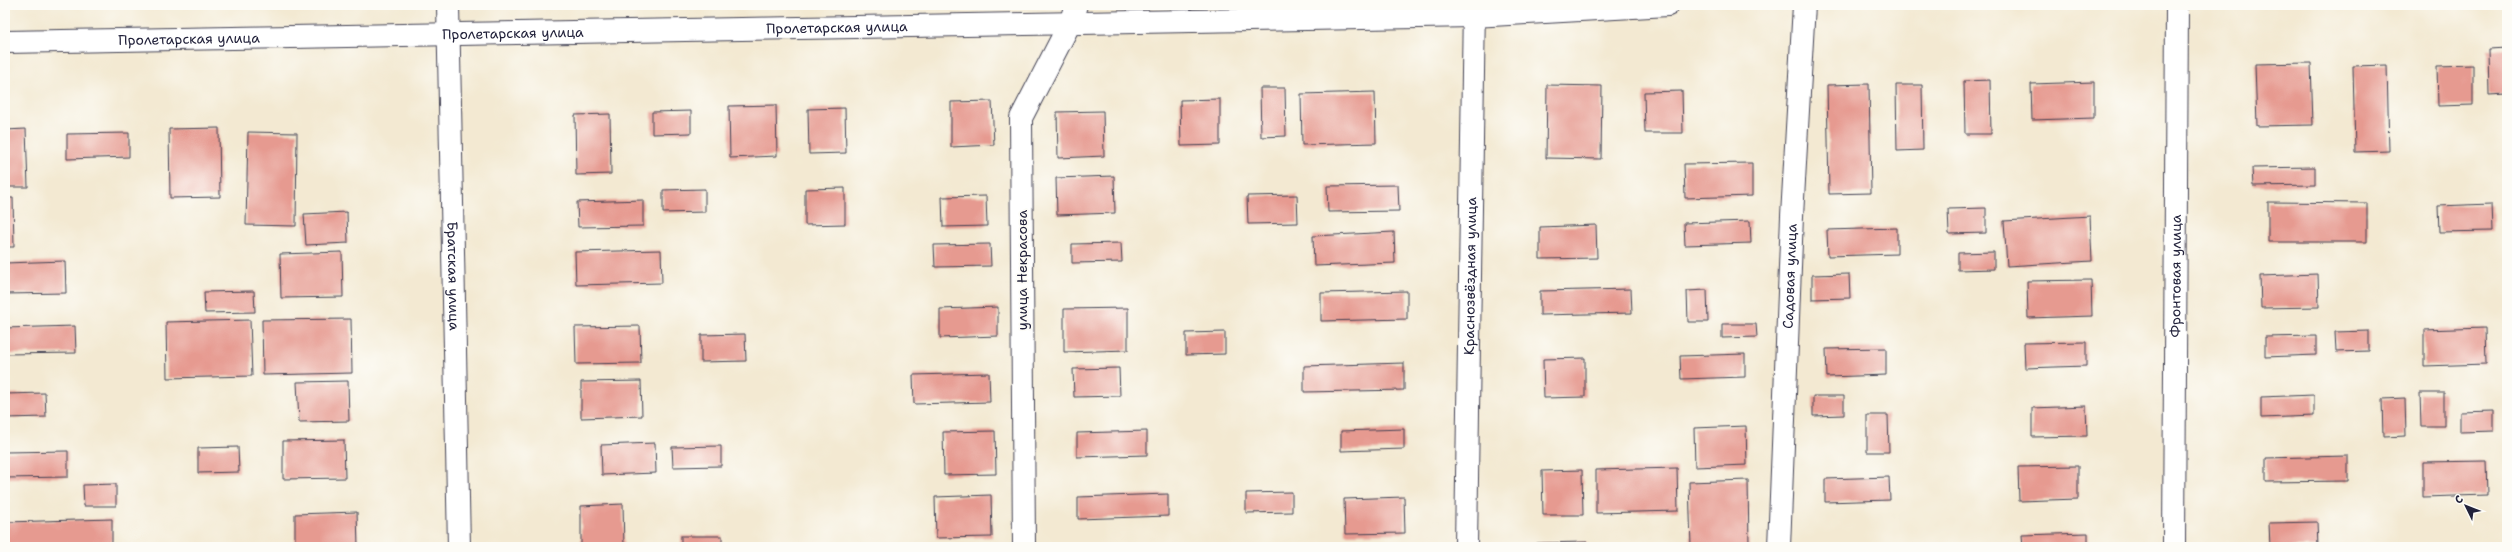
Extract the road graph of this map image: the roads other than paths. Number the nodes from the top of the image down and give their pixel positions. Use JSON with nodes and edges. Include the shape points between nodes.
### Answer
{"nodes":[{"id":1,"x":448,"y":5,"type":"edge"},
{"id":2,"x":1668,"y":5,"type":"edge"},
{"id":3,"x":1804,"y":5,"type":"edge"},
{"id":4,"x":2177,"y":5,"type":"edge"},
{"id":5,"x":1474,"y":10,"type":"edge"},
{"id":6,"x":1073,"y":14,"type":"edge"},
{"id":7,"x":449,"y":34,"type":"junction"},
{"id":8,"x":5,"y":42,"type":"edge"},
{"id":9,"x":459,"y":547,"type":"edge"},
{"id":10,"x":1024,"y":547,"type":"edge"},
{"id":11,"x":1466,"y":547,"type":"edge"},
{"id":12,"x":1779,"y":547,"type":"edge"},
{"id":13,"x":2174,"y":547,"type":"edge"}],
"edges":[{"from":1,"to":7,"type":"street","name":"Братская улица"},
{"from":2,"to":5,"type":"street","name":"Пролетарская улица"},
{"from":3,"to":12,"type":"street","name":"Садовая улица","via":[[1792,216]]},
{"from":4,"to":13,"type":"street","name":"Фронтовая улица"},
{"from":5,"to":6,"type":"street","name":"Пролетарская улица"},
{"from":5,"to":11,"type":"street","name":"Краснозвёздная улица"},
{"from":6,"to":7,"type":"street","name":"Пролетарская улица"},
{"from":6,"to":10,"type":"street","name":"улица Некрасова","via":[[1021,118]]},
{"from":7,"to":8,"type":"street","name":"Пролетарская улица"},
{"from":7,"to":9,"type":"street","name":"Братская улица"}]}
